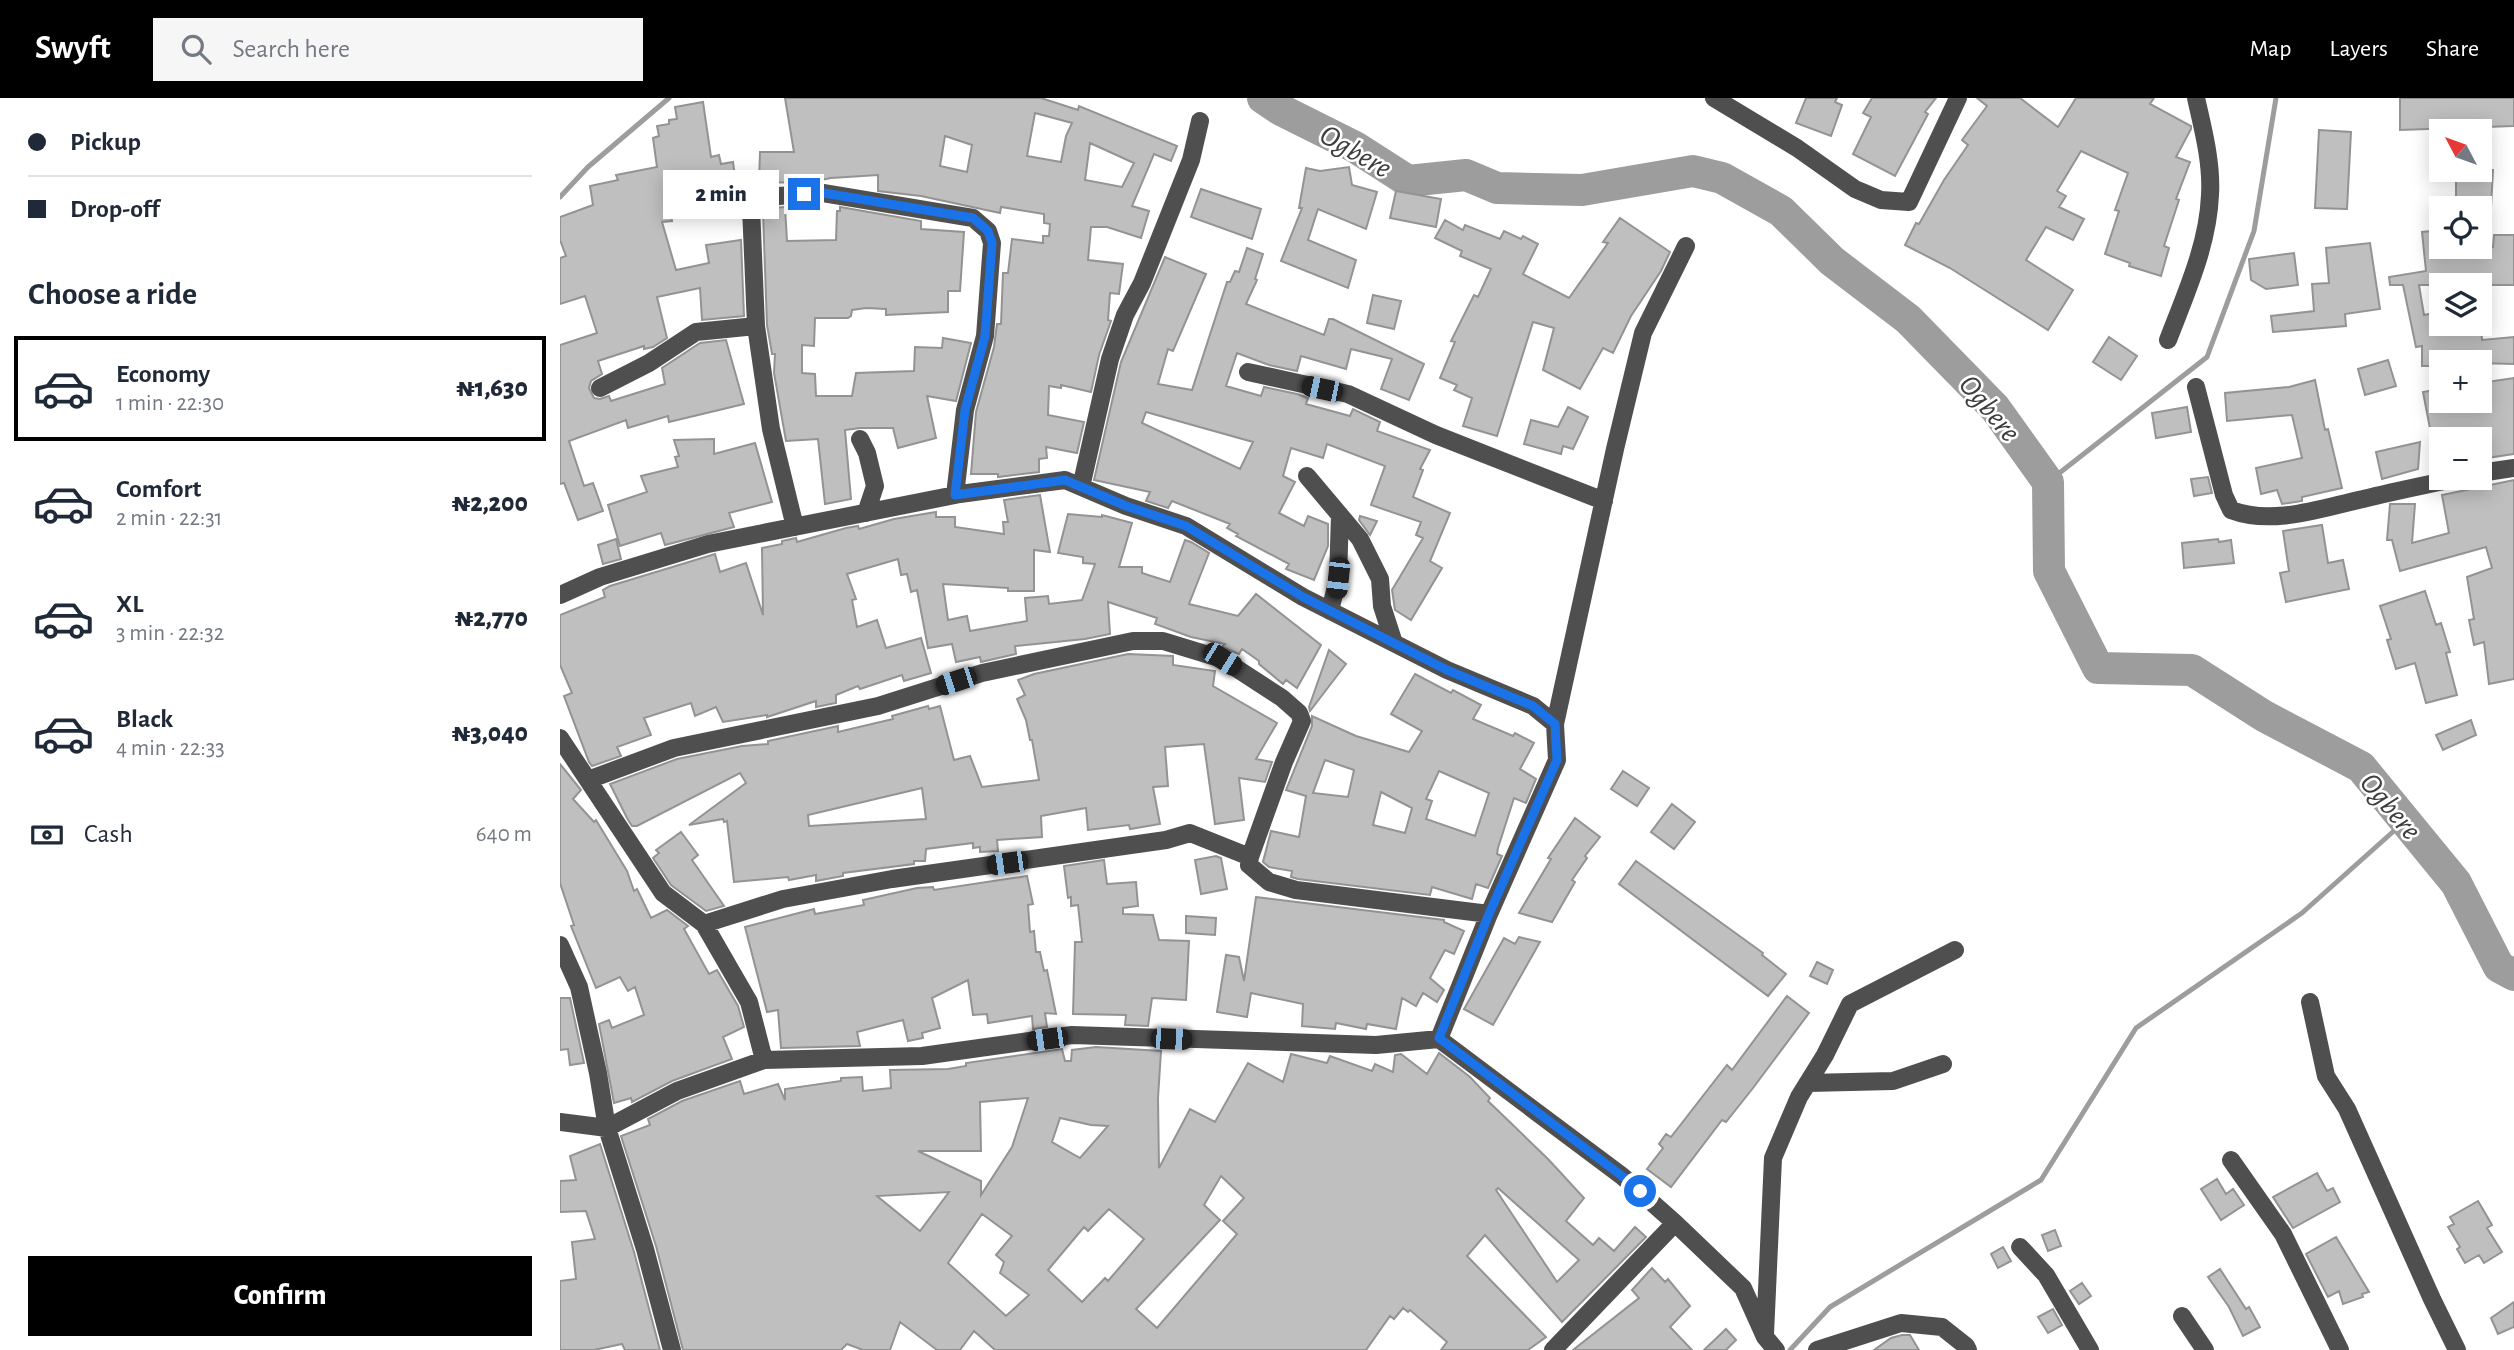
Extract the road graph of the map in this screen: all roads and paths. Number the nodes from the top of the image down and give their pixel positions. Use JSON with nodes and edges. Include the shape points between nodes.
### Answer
{"nodes":[{"id":1,"x":1714,"y":98,"type":"edge"},
{"id":2,"x":1958,"y":98,"type":"edge"},
{"id":3,"x":2196,"y":98,"type":"edge"},
{"id":4,"x":1199,"y":121,"type":"dead end"},
{"id":5,"x":1686,"y":246,"type":"dead end"},
{"id":6,"x":756,"y":326,"type":"junction"},
{"id":7,"x":2168,"y":340,"type":"dead end"},
{"id":8,"x":1248,"y":372,"type":"dead end"},
{"id":9,"x":2196,"y":387,"type":"dead end"},
{"id":10,"x":600,"y":388,"type":"dead end"},
{"id":11,"x":860,"y":439,"type":"dead end"},
{"id":12,"x":2514,"y":468,"type":"edge"},
{"id":13,"x":2492,"y":471,"type":"edge"},
{"id":14,"x":1307,"y":476,"type":"dead end"},
{"id":15,"x":2429,"y":484,"type":"edge"},
{"id":16,"x":1081,"y":486,"type":"junction"},
{"id":17,"x":955,"y":495,"type":"junction"},
{"id":18,"x":1604,"y":501,"type":"junction"},
{"id":19,"x":866,"y":513,"type":"junction"},
{"id":20,"x":1340,"y":515,"type":"junction"},
{"id":21,"x":795,"y":527,"type":"junction"},
{"id":22,"x":560,"y":595,"type":"edge"},
{"id":23,"x":1331,"y":611,"type":"junction"},
{"id":24,"x":1394,"y":643,"type":"junction"},
{"id":25,"x":1555,"y":724,"type":"junction"},
{"id":26,"x":560,"y":738,"type":"edge"},
{"id":27,"x":588,"y":780,"type":"junction"},
{"id":28,"x":1250,"y":857,"type":"junction"},
{"id":29,"x":1489,"y":914,"type":"junction"},
{"id":30,"x":704,"y":924,"type":"junction"},
{"id":31,"x":560,"y":945,"type":"edge"},
{"id":32,"x":1955,"y":950,"type":"dead end"},
{"id":33,"x":2310,"y":1002,"type":"dead end"},
{"id":34,"x":1439,"y":1038,"type":"junction"},
{"id":35,"x":764,"y":1060,"type":"junction"},
{"id":36,"x":1943,"y":1064,"type":"dead end"},
{"id":37,"x":1808,"y":1083,"type":"junction"},
{"id":38,"x":560,"y":1122,"type":"edge"},
{"id":39,"x":607,"y":1128,"type":"junction"},
{"id":40,"x":2231,"y":1160,"type":"dead end"},
{"id":41,"x":1675,"y":1223,"type":"junction"},
{"id":42,"x":2020,"y":1247,"type":"dead end"},
{"id":43,"x":2182,"y":1316,"type":"dead end"},
{"id":44,"x":1770,"y":1344,"type":"edge"},
{"id":45,"x":672,"y":1350,"type":"edge"},
{"id":46,"x":1553,"y":1350,"type":"edge"},
{"id":47,"x":1816,"y":1350,"type":"edge"},
{"id":48,"x":1968,"y":1350,"type":"edge"},
{"id":49,"x":2090,"y":1350,"type":"edge"},
{"id":50,"x":2205,"y":1350,"type":"edge"},
{"id":51,"x":2340,"y":1350,"type":"edge"},
{"id":52,"x":2457,"y":1350,"type":"edge"}],
"edges":[{"from":1,"to":2,"type":"street","via":[[1855,189],[1881,200],[1909,202]]},
{"from":3,"to":7,"type":"street","via":[[2210,194],[2200,256]]},
{"from":4,"to":16,"type":"street","via":[[1191,160],[1110,359]]},
{"from":5,"to":18,"type":"street","via":[[1643,333]]},
{"from":6,"to":10,"type":"street","via":[[696,332]]},
{"from":6,"to":17,"type":"street","via":[[751,207],[764,197],[824,193],[973,218],[988,231],[992,243],[985,336],[965,410]]},
{"from":6,"to":21,"type":"street","via":[[771,429]]},
{"from":8,"to":18,"type":"street","via":[[1348,394],[1436,435]]},
{"from":9,"to":15,"type":"street","via":[[2231,510],[2244,515],[2294,514]]},
{"from":11,"to":19,"type":"street","via":[[875,486]]},
{"from":12,"to":13,"type":"street"},
{"from":14,"to":20,"type":"street"},
{"from":16,"to":17,"type":"street","via":[[1065,480]]},
{"from":16,"to":23,"type":"street","via":[[1186,526]]},
{"from":17,"to":19,"type":"street"},
{"from":18,"to":25,"type":"street"},
{"from":19,"to":21,"type":"street"},
{"from":20,"to":23,"type":"street","via":[[1338,578]]},
{"from":20,"to":24,"type":"street","via":[[1360,539],[1380,579],[1382,606]]},
{"from":21,"to":22,"type":"street","via":[[708,544],[600,577]]},
{"from":23,"to":24,"type":"street"},
{"from":24,"to":25,"type":"street","via":[[1533,706]]},
{"from":25,"to":29,"type":"street","via":[[1557,760]]},
{"from":26,"to":27,"type":"street"},
{"from":27,"to":28,"type":"street","via":[[674,748],[878,706],[982,673],[1133,641],[1163,641],[1222,659],[1299,713],[1302,721]]},
{"from":27,"to":30,"type":"street","via":[[663,892]]},
{"from":28,"to":29,"type":"street","via":[[1249,865],[1269,882],[1296,890]]},
{"from":28,"to":30,"type":"street","via":[[1190,832],[1166,840],[783,899]]},
{"from":29,"to":34,"type":"street"},
{"from":30,"to":35,"type":"street","via":[[749,1002]]},
{"from":31,"to":39,"type":"street","via":[[579,987]]},
{"from":32,"to":37,"type":"street","via":[[1850,1004]]},
{"from":33,"to":52,"type":"street","via":[[2326,1076],[2347,1109]]},
{"from":34,"to":35,"type":"street","via":[[1376,1045],[1072,1035],[922,1056]]},
{"from":34,"to":41,"type":"street","via":[[1622,1176]]},
{"from":35,"to":39,"type":"street","via":[[677,1091]]},
{"from":36,"to":37,"type":"street","via":[[1893,1082]]},
{"from":37,"to":44,"type":"street","via":[[1773,1158]]},
{"from":38,"to":39,"type":"street"},
{"from":39,"to":45,"type":"street"},
{"from":40,"to":51,"type":"street","via":[[2283,1234]]},
{"from":41,"to":44,"type":"street","via":[[1743,1288]]},
{"from":41,"to":46,"type":"street"},
{"from":42,"to":49,"type":"street","via":[[2046,1275]]},
{"from":43,"to":50,"type":"street"},
{"from":47,"to":48,"type":"street","via":[[1901,1323],[1942,1327]]}]}
